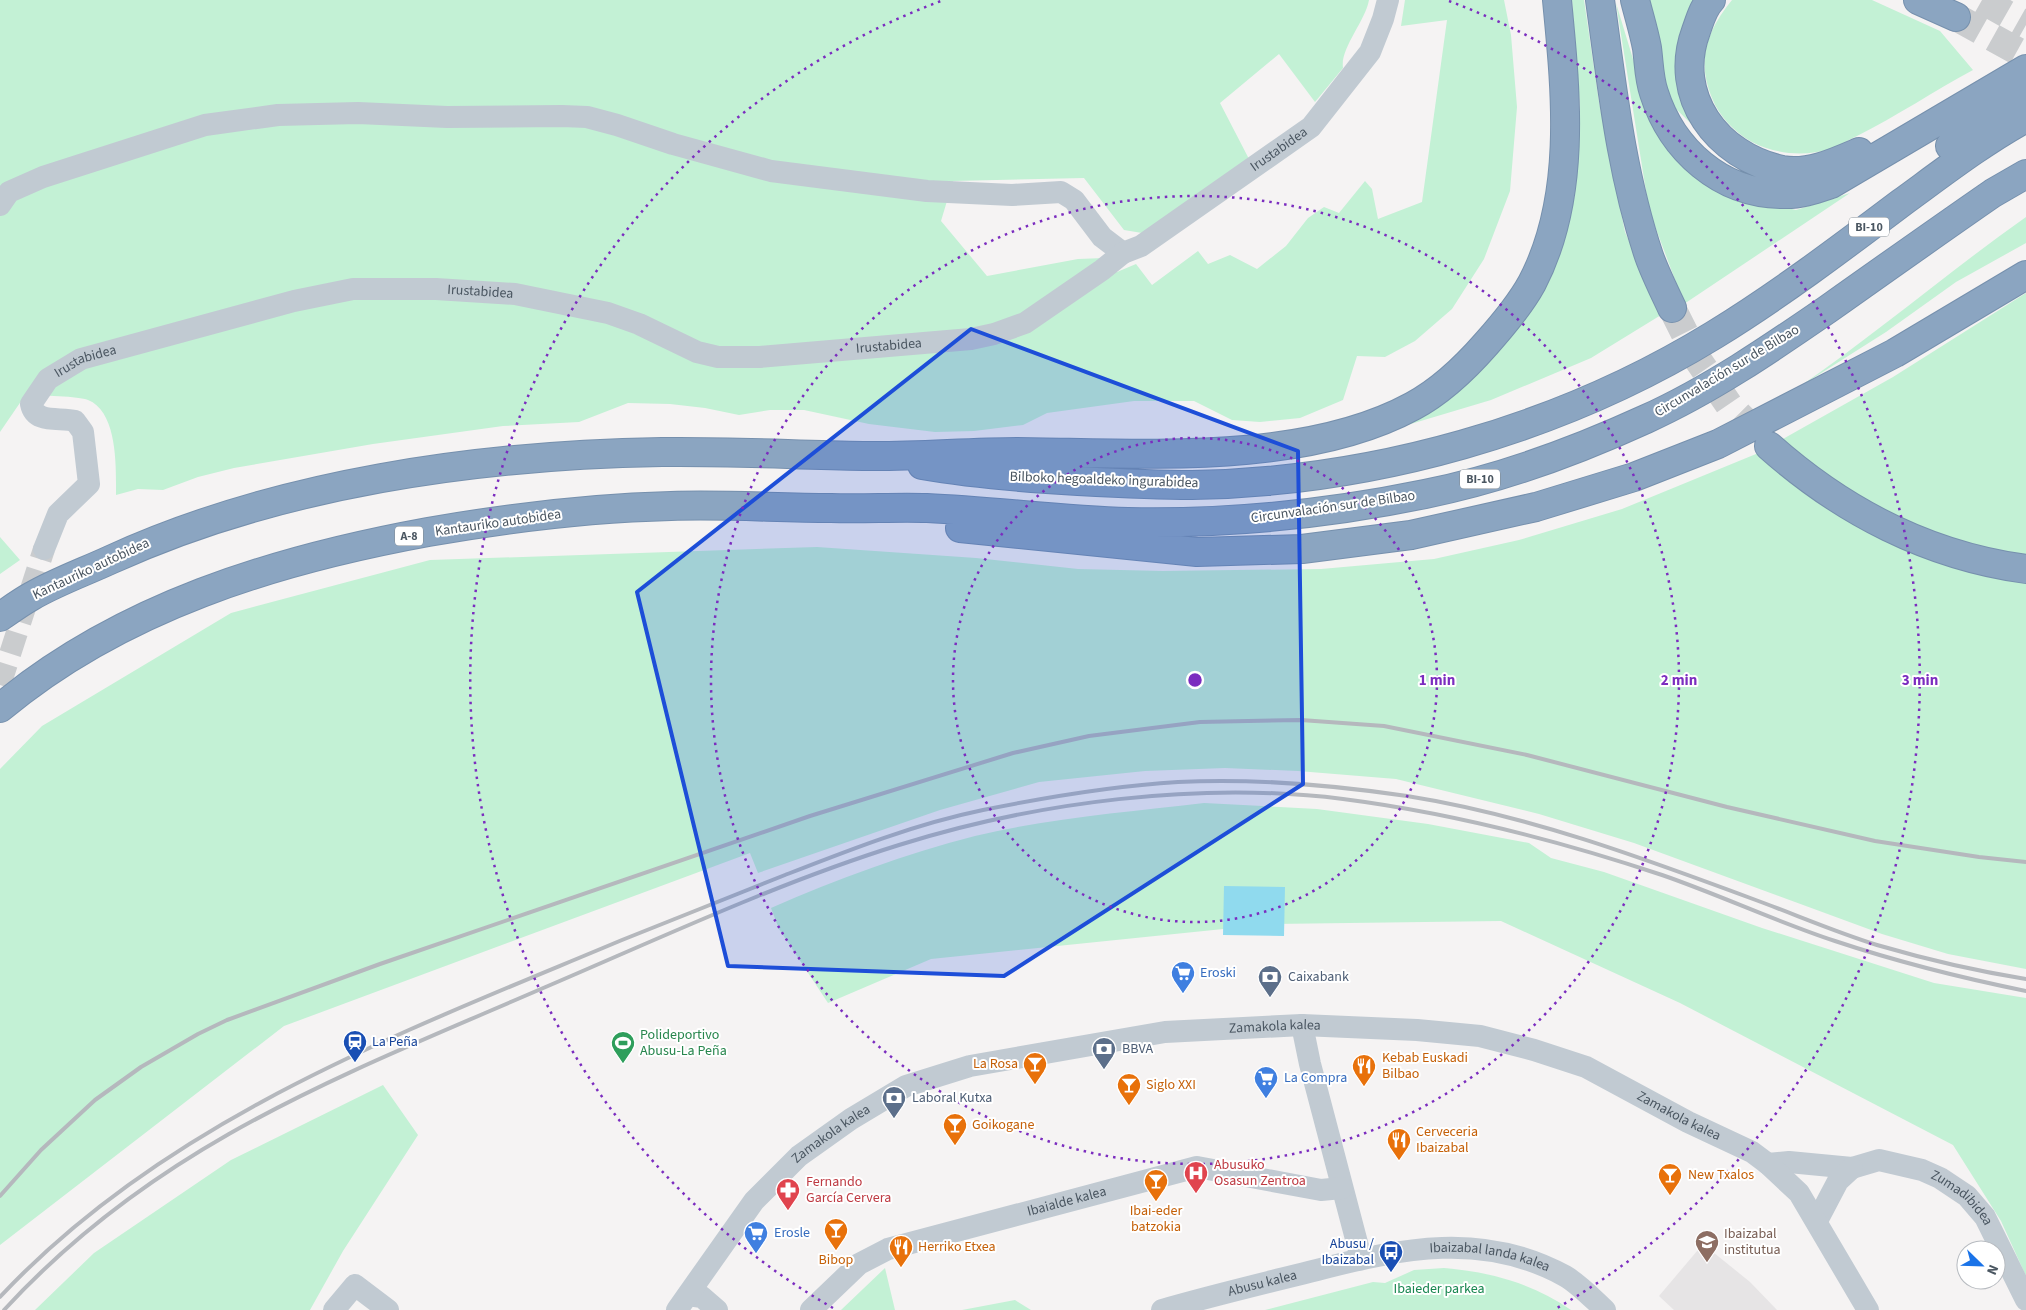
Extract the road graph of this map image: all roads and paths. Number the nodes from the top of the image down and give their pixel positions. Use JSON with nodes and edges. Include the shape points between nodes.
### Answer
{"nodes":[{"id":1,"x":1388,"y":0,"type":"edge"},
{"id":2,"x":1557,"y":0,"type":"edge"},
{"id":3,"x":1600,"y":0,"type":"edge"},
{"id":4,"x":1635,"y":0,"type":"edge"},
{"id":5,"x":1711,"y":0,"type":"edge"},
{"id":6,"x":1918,"y":0,"type":"edge"},
{"id":7,"x":1928,"y":0,"type":"edge"},
{"id":8,"x":2026,"y":63,"type":"edge"},
{"id":9,"x":2026,"y":69,"type":"edge"},
{"id":10,"x":2026,"y":92,"type":"edge"},
{"id":11,"x":2026,"y":118,"type":"edge"},
{"id":12,"x":2026,"y":174,"type":"edge"},
{"id":13,"x":0,"y":205,"type":"edge"},
{"id":14,"x":1123,"y":253,"type":"junction"},
{"id":15,"x":2026,"y":255,"type":"edge"},
{"id":16,"x":2026,"y":275,"type":"edge"},
{"id":17,"x":1672,"y":308,"type":"tunnel mouth"},
{"id":18,"x":1712,"y":336,"type":"junction"},
{"id":19,"x":1805,"y":401,"type":"junction"},
{"id":20,"x":1770,"y":446,"type":"tunnel mouth"},
{"id":21,"x":868,"y":456,"type":"junction"},
{"id":22,"x":856,"y":509,"type":"junction"},
{"id":23,"x":44,"y":549,"type":"tunnel mouth"},
{"id":24,"x":2016,"y":567,"type":"edge"},
{"id":25,"x":0,"y":617,"type":"edge"},
{"id":26,"x":0,"y":708,"type":"edge"},
{"id":27,"x":1302,"y":1025,"type":"junction"},
{"id":28,"x":1768,"y":1164,"type":"junction"},
{"id":29,"x":1852,"y":1168,"type":"junction"},
{"id":30,"x":1342,"y":1188,"type":"junction"},
{"id":31,"x":1817,"y":1221,"type":"junction"},
{"id":32,"x":1361,"y":1258,"type":"junction"},
{"id":33,"x":2026,"y":1300,"type":"edge"},
{"id":34,"x":683,"y":1302,"type":"edge"},
{"id":35,"x":334,"y":1310,"type":"edge"},
{"id":36,"x":388,"y":1310,"type":"edge"},
{"id":37,"x":717,"y":1310,"type":"edge"},
{"id":38,"x":811,"y":1310,"type":"edge"},
{"id":39,"x":1162,"y":1310,"type":"edge"},
{"id":40,"x":1605,"y":1310,"type":"edge"},
{"id":41,"x":1868,"y":1310,"type":"edge"}],
"edges":[{"from":1,"to":14,"type":"street","name":"Irustabidea","via":[[1370,52],[1311,127],[1141,246]]},
{"from":2,"to":21,"type":"highway","via":[[1564,153],[1560,198],[1551,236],[1532,282],[1508,319],[1471,360],[1417,404],[1389,418],[1294,444],[1152,454],[971,452]]},
{"from":3,"to":17,"type":"highway","via":[[1616,119],[1632,196],[1649,257]]},
{"from":4,"to":9,"type":"highway","via":[[1653,92],[1680,146],[1720,177],[1762,192],[1784,194],[1831,184]]},
{"from":5,"to":8,"type":"highway","via":[[1692,42],[1688,66],[1692,92],[1716,134],[1758,162],[1784,170],[1812,169],[1866,149],[1978,85]]},
{"from":6,"to":7,"type":"highway","via":[[1956,17]]},
{"from":10,"to":18,"type":"highway","via":[[1938,155]]},
{"from":11,"to":18,"type":"highway","name":"Bilboko hegoaldeko ingurabidea","number":"BI-10","via":[[1938,176],[1780,292]]},
{"from":12,"to":22,"type":"highway","name":"Circunvalación sur de Bilbao","number":"BI-10","via":[[1993,193],[1774,346],[1696,393],[1648,418],[1514,470],[1428,494],[1342,508],[1212,522],[1123,522],[923,508]]},
{"from":13,"to":14,"type":"street","via":[[9,192],[43,177],[205,125],[278,115],[358,113],[447,118],[587,117],[771,171],[927,191],[1012,195],[1061,192],[1074,200],[1102,237]]},
{"from":14,"to":23,"type":"street","name":"Irustabidea","via":[[1025,323],[971,339],[760,357],[718,357],[697,352],[639,324],[608,314],[515,294],[353,288],[135,343],[81,359],[48,379],[31,404],[32,412],[40,418],[75,421],[84,432],[89,484],[58,514]]},
{"from":15,"to":19,"type":"highway","via":[[1938,310]]},
{"from":16,"to":19,"type":"highway","via":[[1895,353]]},
{"from":18,"to":21,"type":"highway","name":"Bilboko hegoaldeko ingurabidea","number":"BI-10","via":[[1621,385],[1533,422],[1426,455],[1351,470],[1194,485],[1124,484],[966,473]]},
{"from":19,"to":22,"type":"highway","via":[[1718,444],[1634,477],[1536,507],[1411,535],[1302,549],[1197,552],[1093,543],[921,523]]},
{"from":20,"to":24,"type":"highway","via":[[1800,473],[1862,515],[1946,551]]},
{"from":21,"to":25,"type":"highway","name":"Kantauriko autobidea","via":[[751,452],[568,455],[464,466],[356,483],[239,510],[155,539],[32,595]]},
{"from":22,"to":26,"type":"highway","name":"Kantauriko autobidea","number":"A-8","via":[[675,506],[602,510],[492,521],[364,544],[275,567],[198,593],[108,634],[21,690]]},
{"from":27,"to":28,"type":"street","name":"Zamakola kalea","via":[[1480,1036],[1534,1050],[1586,1067],[1752,1152]]},
{"from":27,"to":30,"type":"street"},
{"from":27,"to":34,"type":"street","name":"Zamakola kalea","via":[[1165,1032],[970,1066],[906,1086],[799,1156],[754,1201]]},
{"from":28,"to":29,"type":"street","name":"Zumadibidea","via":[[1789,1162]]},
{"from":28,"to":31,"type":"street","name":"Zamakola kalea","via":[[1799,1193]]},
{"from":29,"to":31,"type":"street","via":[[1838,1181]]},
{"from":29,"to":33,"type":"street","name":"Zumadibidea","via":[[1879,1160],[1922,1170],[1967,1196],[1985,1216]]},
{"from":30,"to":32,"type":"street"},
{"from":30,"to":38,"type":"street","name":"Ibaialde kalea","via":[[1322,1190],[1189,1169],[888,1249],[859,1264]]},
{"from":31,"to":41,"type":"street","name":"Zamakola kalea"},
{"from":32,"to":39,"type":"street","name":"Abusu kalea"},
{"from":32,"to":40,"type":"street","name":"Ibaizabal landa kalea","via":[[1403,1250],[1446,1247],[1491,1250],[1524,1258],[1566,1276]]},
{"from":34,"to":37,"type":"street","via":[[702,1297]]},
{"from":35,"to":36,"type":"street","via":[[355,1285]]}]}
